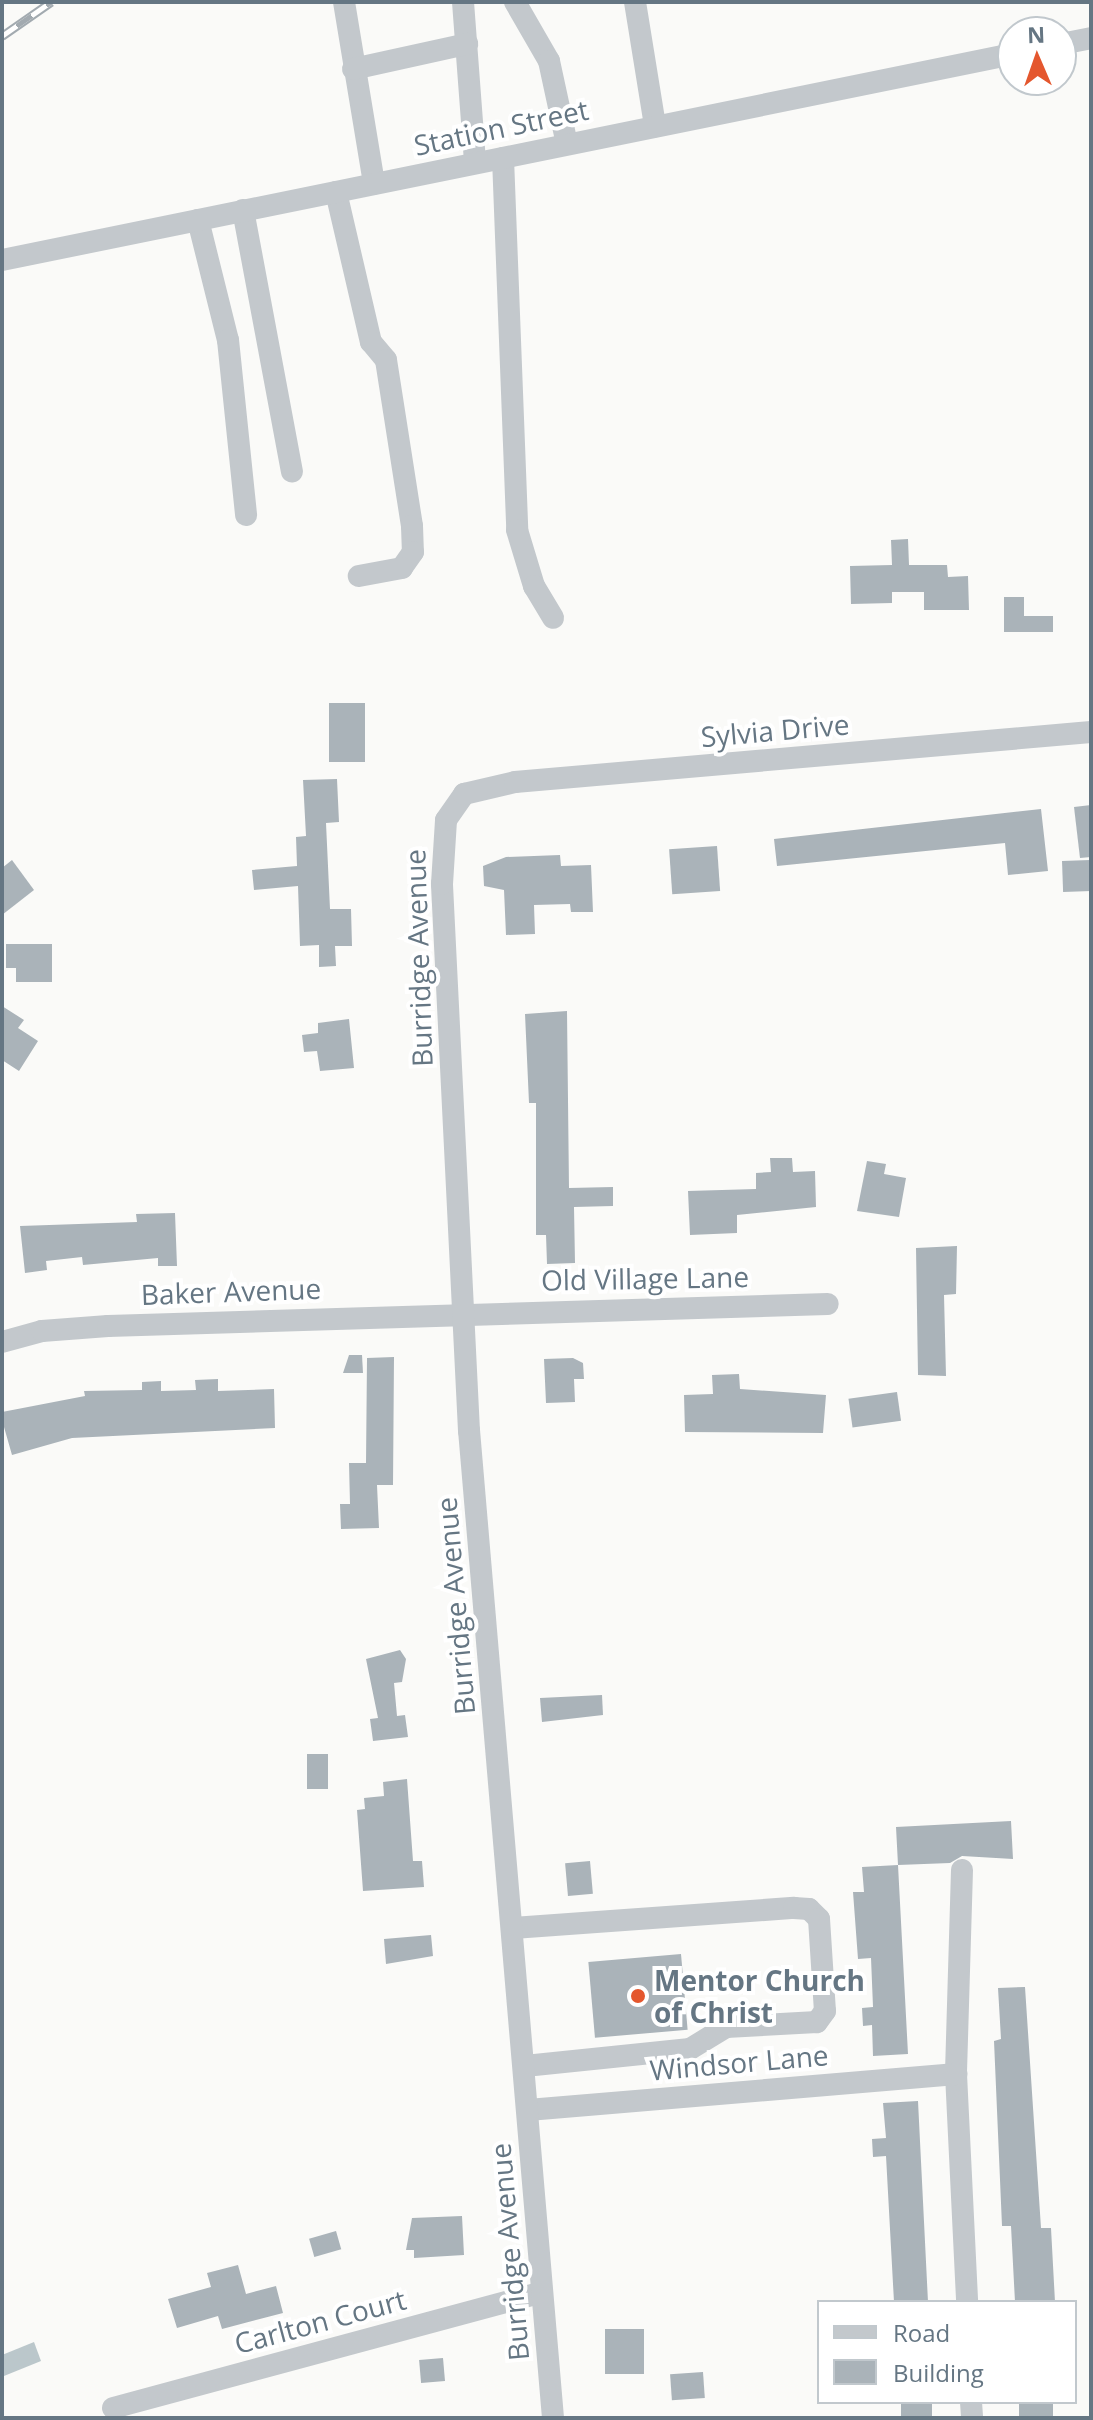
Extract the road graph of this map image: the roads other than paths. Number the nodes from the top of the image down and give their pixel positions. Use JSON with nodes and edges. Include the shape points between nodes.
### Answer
{"nodes":[{"id":1,"x":344,"y":2,"type":"edge"},
{"id":2,"x":463,"y":2,"type":"edge"},
{"id":3,"x":515,"y":2,"type":"edge"},
{"id":4,"x":635,"y":2,"type":"edge"},
{"id":5,"x":467,"y":44,"type":"junction"},
{"id":6,"x":997,"y":57,"type":"edge"},
{"id":7,"x":353,"y":69,"type":"junction"},
{"id":8,"x":655,"y":126,"type":"junction"},
{"id":9,"x":567,"y":144,"type":"junction"},
{"id":10,"x":503,"y":158,"type":"junction"},
{"id":11,"x":475,"y":163,"type":"junction"},
{"id":12,"x":374,"y":184,"type":"junction"},
{"id":13,"x":336,"y":192,"type":"junction"},
{"id":14,"x":243,"y":210,"type":"junction"},
{"id":15,"x":198,"y":220,"type":"junction"},
{"id":16,"x":2,"y":260,"type":"edge"},
{"id":17,"x":292,"y":471,"type":"dead end"},
{"id":18,"x":246,"y":515,"type":"dead end"},
{"id":19,"x":359,"y":576,"type":"dead end"},
{"id":20,"x":553,"y":618,"type":"dead end"},
{"id":21,"x":1091,"y":732,"type":"edge"},
{"id":22,"x":464,"y":794,"type":"joint"},
{"id":23,"x":828,"y":1304,"type":"dead end"},
{"id":24,"x":463,"y":1313,"type":"junction"},
{"id":25,"x":2,"y":1342,"type":"edge"},
{"id":26,"x":962,"y":1870,"type":"dead end"},
{"id":27,"x":513,"y":1928,"type":"junction"},
{"id":28,"x":525,"y":2066,"type":"junction"},
{"id":29,"x":956,"y":2074,"type":"junction"},
{"id":30,"x":528,"y":2110,"type":"junction"},
{"id":31,"x":542,"y":2292,"type":"junction"},
{"id":32,"x":967,"y":2300,"type":"edge"},
{"id":33,"x":113,"y":2408,"type":"dead end"},
{"id":34,"x":553,"y":2418,"type":"edge"}],
"edges":[{"from":1,"to":7,"type":"street"},
{"from":2,"to":5,"type":"street"},
{"from":3,"to":9,"type":"street","via":[[549,61]]},
{"from":4,"to":8,"type":"street"},
{"from":5,"to":7,"type":"street"},
{"from":5,"to":11,"type":"street"},
{"from":6,"to":8,"type":"street","name":"Station Street"},
{"from":7,"to":12,"type":"street"},
{"from":8,"to":9,"type":"street","name":"Station Street"},
{"from":9,"to":10,"type":"street","name":"Station Street"},
{"from":10,"to":11,"type":"street","name":"Station Street"},
{"from":10,"to":20,"type":"street","via":[[517,530],[534,586]]},
{"from":11,"to":12,"type":"street","name":"Station Street"},
{"from":12,"to":13,"type":"street","name":"Station Street"},
{"from":13,"to":14,"type":"street","name":"Station Street"},
{"from":13,"to":19,"type":"street","via":[[371,342],[386,360],[412,526],[413,552],[402,568]]},
{"from":14,"to":15,"type":"street","name":"Station Street"},
{"from":14,"to":17,"type":"street"},
{"from":15,"to":16,"type":"street","name":"Station Street"},
{"from":15,"to":18,"type":"street","via":[[228,340]]},
{"from":21,"to":22,"type":"street","name":"Sylvia Drive","via":[[515,782]]},
{"from":22,"to":24,"type":"street","name":"Burridge Avenue","via":[[446,820],[442,884]]},
{"from":23,"to":24,"type":"street","name":"Old Village Lane"},
{"from":24,"to":25,"type":"street","name":"Baker Avenue","via":[[66,1328]]},
{"from":24,"to":27,"type":"street","name":"Burridge Avenue"},
{"from":26,"to":29,"type":"street"},
{"from":27,"to":28,"type":"street","name":"Burridge Avenue"},
{"from":27,"to":28,"type":"street","via":[[794,1908],[809,1909],[819,1919],[825,2011],[817,2022],[726,2027],[690,2049]]},
{"from":28,"to":30,"type":"street","name":"Burridge Avenue"},
{"from":29,"to":30,"type":"street","name":"Windsor Lane"},
{"from":29,"to":32,"type":"street"},
{"from":30,"to":31,"type":"street","name":"Burridge Avenue"},
{"from":31,"to":33,"type":"street","name":"Carlton Court"},
{"from":31,"to":34,"type":"street","name":"Burridge Avenue"}]}
